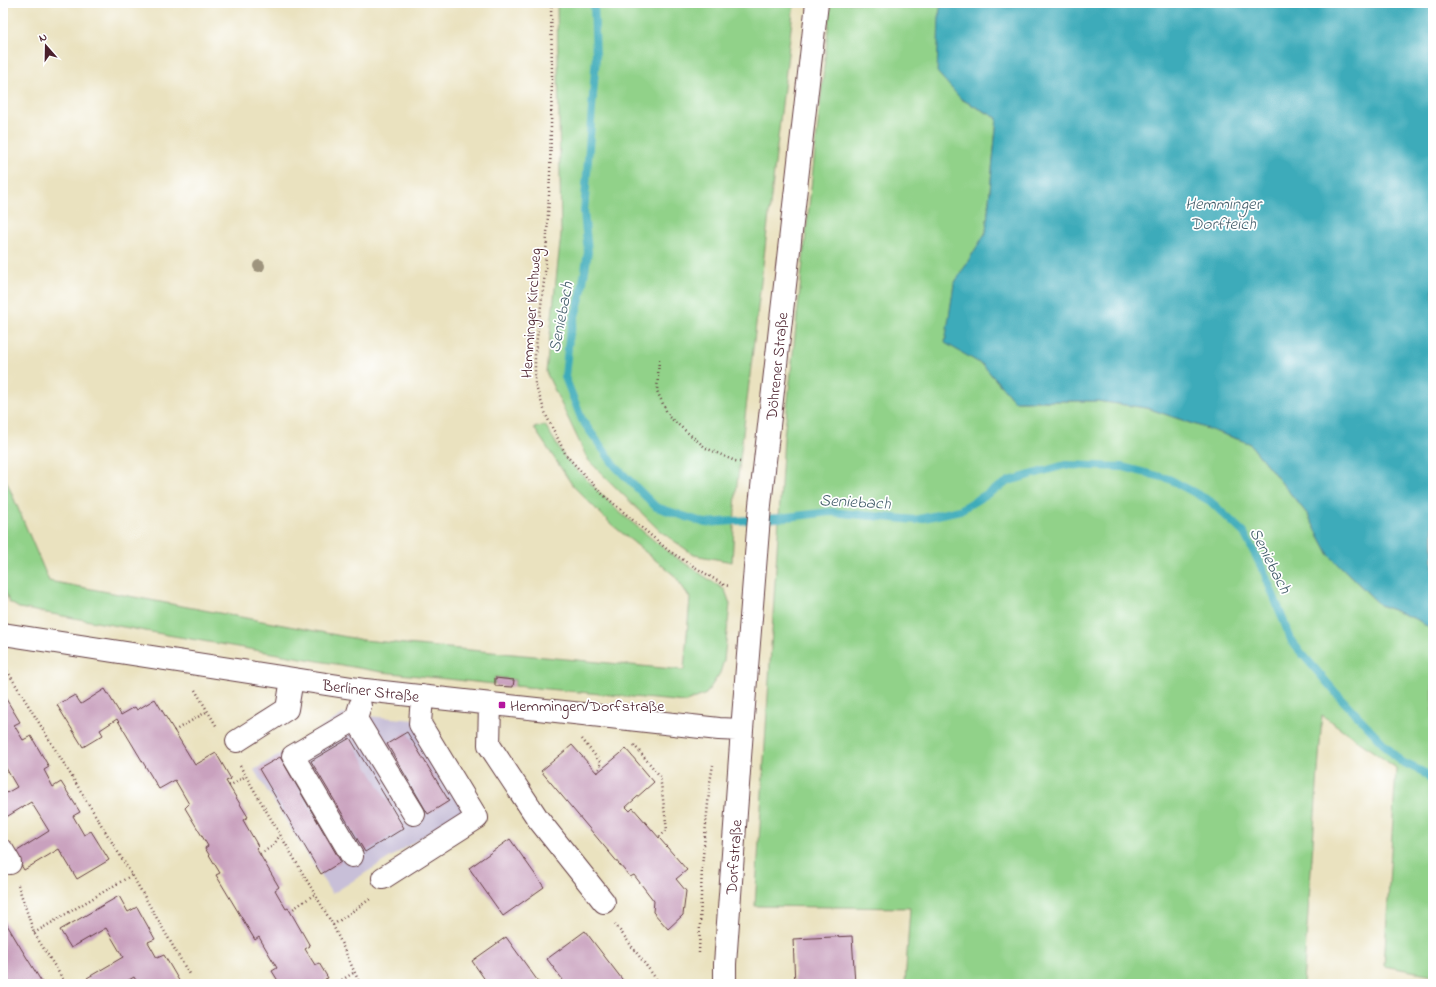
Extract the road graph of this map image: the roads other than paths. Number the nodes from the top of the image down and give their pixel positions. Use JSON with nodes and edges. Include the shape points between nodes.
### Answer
{"nodes":[{"id":1,"x":817,"y":3,"type":"edge"},
{"id":2,"x":3,"y":634,"type":"edge"},
{"id":3,"x":292,"y":679,"type":"junction"},
{"id":4,"x":365,"y":690,"type":"junction"},
{"id":5,"x":422,"y":696,"type":"junction"},
{"id":6,"x":490,"y":704,"type":"junction"},
{"id":7,"x":356,"y":719,"type":"junction"},
{"id":8,"x":742,"y":730,"type":"junction"},
{"id":9,"x":228,"y":735,"type":"road end"},
{"id":10,"x":414,"y":814,"type":"dead end"},
{"id":11,"x":352,"y":856,"type":"dead end"},
{"id":12,"x":383,"y":878,"type":"road end"},
{"id":13,"x":604,"y":902,"type":"road end"},
{"id":14,"x":725,"y":984,"type":"edge"}],
"edges":[{"from":1,"to":8,"type":"street","name":"Döhrener Straße","via":[[760,506]]},
{"from":2,"to":3,"type":"street","name":"Berliner Straße"},
{"from":3,"to":4,"type":"street","name":"Berliner Straße"},
{"from":3,"to":9,"type":"street","via":[[287,709]]},
{"from":4,"to":5,"type":"street","name":"Berliner Straße"},
{"from":4,"to":7,"type":"street"},
{"from":5,"to":6,"type":"street","name":"Berliner Straße"},
{"from":5,"to":12,"type":"street","via":[[420,724],[477,818]]},
{"from":6,"to":8,"type":"street","name":"Berliner Straße"},
{"from":6,"to":13,"type":"street","via":[[489,745],[538,819]]},
{"from":7,"to":10,"type":"street"},
{"from":7,"to":11,"type":"street","via":[[293,756]]},
{"from":8,"to":14,"type":"street","name":"Dorfstraße"}]}
